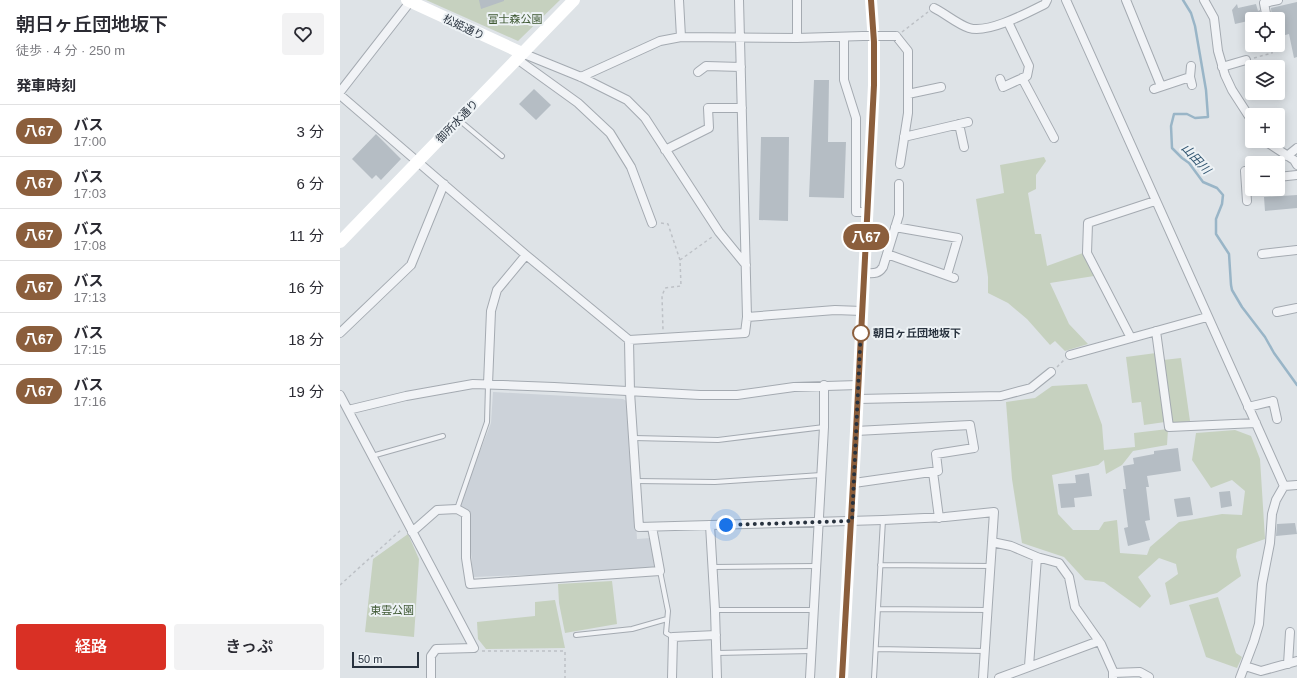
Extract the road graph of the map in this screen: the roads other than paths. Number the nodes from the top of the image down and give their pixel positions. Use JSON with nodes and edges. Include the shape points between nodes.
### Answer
{"nodes":[{"id":1,"x":574,"y":0,"type":"edge"},
{"id":2,"x":679,"y":0,"type":"edge"},
{"id":3,"x":740,"y":0,"type":"edge"},
{"id":4,"x":797,"y":0,"type":"edge"},
{"id":5,"x":871,"y":0,"type":"edge"},
{"id":6,"x":1048,"y":0,"type":"edge"},
{"id":7,"x":1066,"y":0,"type":"edge"},
{"id":8,"x":1126,"y":0,"type":"edge"},
{"id":9,"x":1204,"y":0,"type":"edge"},
{"id":10,"x":1278,"y":0,"type":"edge"},
{"id":11,"x":408,"y":1,"type":"edge"},
{"id":12,"x":934,"y":8,"type":"road end"},
{"id":13,"x":1266,"y":12,"type":"edge"},
{"id":14,"x":1008,"y":22,"type":"junction"},
{"id":15,"x":844,"y":36,"type":"junction"},
{"id":16,"x":680,"y":37,"type":"junction"},
{"id":17,"x":740,"y":38,"type":"junction"},
{"id":18,"x":797,"y":38,"type":"junction"},
{"id":19,"x":520,"y":56,"type":"junction"},
{"id":20,"x":1245,"y":60,"type":"edge"},
{"id":21,"x":1191,"y":66,"type":"dead end"},
{"id":22,"x":741,"y":67,"type":"junction"},
{"id":23,"x":1222,"y":67,"type":"junction"},
{"id":24,"x":698,"y":72,"type":"dead end"},
{"id":25,"x":580,"y":76,"type":"junction"},
{"id":26,"x":1022,"y":78,"type":"junction"},
{"id":27,"x":1000,"y":79,"type":"dead end"},
{"id":28,"x":942,"y":87,"type":"dead end"},
{"id":29,"x":340,"y":94,"type":"edge"},
{"id":30,"x":908,"y":94,"type":"junction"},
{"id":31,"x":742,"y":108,"type":"junction"},
{"id":32,"x":1245,"y":110,"type":"edge"},
{"id":33,"x":459,"y":120,"type":"junction"},
{"id":34,"x":968,"y":122,"type":"dead end"},
{"id":35,"x":959,"y":124,"type":"junction"},
{"id":36,"x":904,"y":137,"type":"junction"},
{"id":37,"x":1054,"y":138,"type":"dead end"},
{"id":38,"x":964,"y":148,"type":"dead end"},
{"id":39,"x":1275,"y":148,"type":"edge"},
{"id":40,"x":1297,"y":148,"type":"edge"},
{"id":41,"x":665,"y":150,"type":"junction"},
{"id":42,"x":502,"y":156,"type":"dead end"},
{"id":43,"x":1287,"y":156,"type":"junction"},
{"id":44,"x":418,"y":162,"type":"junction"},
{"id":45,"x":900,"y":164,"type":"dead end"},
{"id":46,"x":1297,"y":165,"type":"edge"},
{"id":47,"x":1297,"y":174,"type":"edge"},
{"id":48,"x":1285,"y":176,"type":"edge"},
{"id":49,"x":444,"y":184,"type":"junction"},
{"id":50,"x":899,"y":184,"type":"dead end"},
{"id":51,"x":1247,"y":196,"type":"edge"},
{"id":52,"x":1247,"y":200,"type":"dead end"},
{"id":53,"x":1155,"y":201,"type":"junction"},
{"id":54,"x":867,"y":212,"type":"junction"},
{"id":55,"x":652,"y":223,"type":"road end"},
{"id":56,"x":895,"y":227,"type":"junction"},
{"id":57,"x":340,"y":242,"type":"edge"},
{"id":58,"x":1297,"y":250,"type":"edge"},
{"id":59,"x":887,"y":254,"type":"junction"},
{"id":60,"x":1262,"y":254,"type":"dead end"},
{"id":61,"x":526,"y":255,"type":"junction"},
{"id":62,"x":746,"y":266,"type":"junction"},
{"id":63,"x":864,"y":273,"type":"junction"},
{"id":64,"x":1297,"y":308,"type":"edge"},
{"id":65,"x":862,"y":311,"type":"junction"},
{"id":66,"x":1277,"y":312,"type":"dead end"},
{"id":67,"x":1207,"y":316,"type":"junction"},
{"id":68,"x":747,"y":318,"type":"junction"},
{"id":69,"x":1156,"y":331,"type":"junction"},
{"id":70,"x":340,"y":333,"type":"edge"},
{"id":71,"x":1131,"y":338,"type":"junction"},
{"id":72,"x":629,"y":340,"type":"junction"},
{"id":73,"x":1070,"y":355,"type":"road end"},
{"id":74,"x":1051,"y":372,"type":"road end"},
{"id":75,"x":488,"y":384,"type":"junction"},
{"id":76,"x":824,"y":385,"type":"junction"},
{"id":77,"x":858,"y":385,"type":"junction"},
{"id":78,"x":630,"y":392,"type":"junction"},
{"id":79,"x":340,"y":395,"type":"edge"},
{"id":80,"x":858,"y":400,"type":"junction"},
{"id":81,"x":1248,"y":407,"type":"junction"},
{"id":82,"x":348,"y":410,"type":"junction"},
{"id":83,"x":1277,"y":419,"type":"dead end"},
{"id":84,"x":1256,"y":423,"type":"junction"},
{"id":85,"x":824,"y":427,"type":"junction"},
{"id":86,"x":856,"y":431,"type":"junction"},
{"id":87,"x":443,"y":436,"type":"dead end"},
{"id":88,"x":634,"y":438,"type":"junction"},
{"id":89,"x":372,"y":456,"type":"junction"},
{"id":90,"x":933,"y":472,"type":"junction"},
{"id":91,"x":821,"y":475,"type":"junction"},
{"id":92,"x":636,"y":482,"type":"junction"},
{"id":93,"x":854,"y":483,"type":"junction"},
{"id":94,"x":1297,"y":485,"type":"edge"},
{"id":95,"x":1284,"y":486,"type":"junction"},
{"id":96,"x":457,"y":509,"type":"junction"},
{"id":97,"x":939,"y":518,"type":"junction"},
{"id":98,"x":883,"y":520,"type":"junction"},
{"id":99,"x":852,"y":521,"type":"junction"},
{"id":100,"x":818,"y":522,"type":"junction"},
{"id":101,"x":710,"y":525,"type":"junction"},
{"id":102,"x":652,"y":527,"type":"junction"},
{"id":103,"x":412,"y":532,"type":"junction"},
{"id":104,"x":992,"y":542,"type":"junction"},
{"id":105,"x":1037,"y":557,"type":"junction"},
{"id":106,"x":880,"y":565,"type":"junction"},
{"id":107,"x":816,"y":566,"type":"junction"},
{"id":108,"x":991,"y":566,"type":"junction"},
{"id":109,"x":713,"y":567,"type":"junction"},
{"id":110,"x":660,"y":571,"type":"junction"},
{"id":111,"x":878,"y":609,"type":"junction"},
{"id":112,"x":715,"y":610,"type":"junction"},
{"id":113,"x":813,"y":610,"type":"junction"},
{"id":114,"x":988,"y":610,"type":"junction"},
{"id":115,"x":667,"y":619,"type":"junction"},
{"id":116,"x":1290,"y":632,"type":"dead end"},
{"id":117,"x":576,"y":635,"type":"dead end"},
{"id":118,"x":716,"y":635,"type":"junction"},
{"id":119,"x":673,"y":637,"type":"junction"},
{"id":120,"x":1099,"y":641,"type":"junction"},
{"id":121,"x":876,"y":649,"type":"junction"},
{"id":122,"x":812,"y":651,"type":"junction"},
{"id":123,"x":984,"y":651,"type":"junction"},
{"id":124,"x":717,"y":653,"type":"junction"},
{"id":125,"x":1297,"y":661,"type":"edge"},
{"id":126,"x":1288,"y":664,"type":"junction"},
{"id":127,"x":1029,"y":666,"type":"junction"},
{"id":128,"x":1245,"y":666,"type":"junction"},
{"id":129,"x":1113,"y":676,"type":"edge"},
{"id":130,"x":1149,"y":677,"type":"dead end"},
{"id":131,"x":431,"y":678,"type":"edge"},
{"id":132,"x":672,"y":678,"type":"edge"},
{"id":133,"x":717,"y":678,"type":"edge"},
{"id":134,"x":810,"y":678,"type":"edge"},
{"id":135,"x":842,"y":678,"type":"edge"},
{"id":136,"x":874,"y":678,"type":"edge"},
{"id":137,"x":983,"y":678,"type":"edge"},
{"id":138,"x":999,"y":678,"type":"edge"},
{"id":139,"x":1240,"y":678,"type":"edge"}],
"edges":[{"from":1,"to":19,"type":"street","name":"御所水通り"},
{"from":2,"to":16,"type":"street"},
{"from":3,"to":17,"type":"street"},
{"from":4,"to":18,"type":"street"},
{"from":5,"to":54,"type":"street","via":[[874,54]]},
{"from":6,"to":14,"type":"street","via":[[1045,4]]},
{"from":7,"to":53,"type":"street"},
{"from":8,"to":21,"type":"street","via":[[1158,88],[1191,81]]},
{"from":9,"to":23,"type":"street","via":[[1214,18]]},
{"from":10,"to":13,"type":"street","via":[[1264,4]]},
{"from":11,"to":19,"type":"street","name":"松姫通り"},
{"from":11,"to":29,"type":"street"},
{"from":12,"to":14,"type":"street","via":[[972,29],[979,30]]},
{"from":14,"to":26,"type":"street","via":[[1029,66],[1026,76]]},
{"from":15,"to":18,"type":"street"},
{"from":15,"to":30,"type":"street","bridge":true,"via":[[896,36],[908,51]]},
{"from":15,"to":54,"type":"street","via":[[844,80],[856,118],[856,212]]},
{"from":16,"to":17,"type":"street"},
{"from":16,"to":25,"type":"street","via":[[660,41]]},
{"from":17,"to":18,"type":"street"},
{"from":17,"to":22,"type":"street"},
{"from":19,"to":25,"type":"street"},
{"from":19,"to":33,"type":"street","name":"御所水通り"},
{"from":19,"to":55,"type":"street","via":[[610,133],[631,167]]},
{"from":20,"to":23,"type":"street"},
{"from":22,"to":24,"type":"street","via":[[706,66]]},
{"from":22,"to":31,"type":"street"},
{"from":23,"to":32,"type":"street"},
{"from":25,"to":41,"type":"street","via":[[627,100],[645,118]]},
{"from":26,"to":27,"type":"street","via":[[1003,87]]},
{"from":26,"to":37,"type":"street"},
{"from":28,"to":30,"type":"street"},
{"from":29,"to":44,"type":"street"},
{"from":30,"to":36,"type":"street"},
{"from":31,"to":41,"type":"street","via":[[708,108],[709,128]]},
{"from":31,"to":62,"type":"street"},
{"from":33,"to":42,"type":"lane"},
{"from":33,"to":44,"type":"street","name":"御所水通り"},
{"from":34,"to":35,"type":"street"},
{"from":35,"to":36,"type":"street"},
{"from":35,"to":38,"type":"street"},
{"from":36,"to":45,"type":"street"},
{"from":39,"to":43,"type":"street"},
{"from":40,"to":43,"type":"street"},
{"from":41,"to":62,"type":"street","via":[[719,232]]},
{"from":43,"to":46,"type":"street"},
{"from":44,"to":49,"type":"street"},
{"from":44,"to":57,"type":"street","name":"御所水通り"},
{"from":47,"to":48,"type":"street"},
{"from":49,"to":61,"type":"street"},
{"from":49,"to":70,"type":"street","via":[[411,265]]},
{"from":50,"to":56,"type":"street","via":[[899,216]]},
{"from":51,"to":52,"type":"street"},
{"from":53,"to":67,"type":"street"},
{"from":53,"to":71,"type":"street","via":[[1088,223],[1087,252]]},
{"from":54,"to":63,"type":"street"},
{"from":56,"to":59,"type":"street"},
{"from":56,"to":59,"type":"street","via":[[958,238],[950,276]]},
{"from":58,"to":60,"type":"street"},
{"from":59,"to":63,"type":"street","via":[[880,271]]},
{"from":61,"to":72,"type":"street"},
{"from":61,"to":75,"type":"street","via":[[497,290],[491,311]]},
{"from":62,"to":68,"type":"street"},
{"from":63,"to":65,"type":"street"},
{"from":64,"to":66,"type":"street"},
{"from":65,"to":68,"type":"street","via":[[835,310]]},
{"from":65,"to":77,"type":"street"},
{"from":67,"to":69,"type":"street"},
{"from":67,"to":81,"type":"street"},
{"from":68,"to":72,"type":"street","via":[[745,333]]},
{"from":69,"to":71,"type":"street"},
{"from":69,"to":84,"type":"street","via":[[1169,427]]},
{"from":71,"to":73,"type":"street"},
{"from":72,"to":78,"type":"street"},
{"from":74,"to":80,"type":"street","via":[[1031,388],[1001,396]]},
{"from":75,"to":78,"type":"street"},
{"from":75,"to":82,"type":"street","via":[[473,384],[406,396]]},
{"from":75,"to":96,"type":"lane","via":[[487,422]]},
{"from":76,"to":77,"type":"street"},
{"from":76,"to":78,"type":"street","via":[[737,395]]},
{"from":76,"to":85,"type":"street"},
{"from":77,"to":80,"type":"street"},
{"from":78,"to":88,"type":"street"},
{"from":79,"to":82,"type":"street"},
{"from":80,"to":86,"type":"street"},
{"from":81,"to":83,"type":"street","via":[[1273,401]]},
{"from":81,"to":84,"type":"street"},
{"from":82,"to":89,"type":"street"},
{"from":84,"to":95,"type":"street"},
{"from":85,"to":88,"type":"lane","via":[[718,440]]},
{"from":85,"to":91,"type":"street"},
{"from":86,"to":90,"type":"street","via":[[970,425],[974,448],[936,454],[938,471]]},
{"from":86,"to":93,"type":"street"},
{"from":87,"to":89,"type":"lane"},
{"from":88,"to":92,"type":"street"},
{"from":89,"to":103,"type":"street"},
{"from":90,"to":93,"type":"street"},
{"from":90,"to":97,"type":"street"},
{"from":91,"to":92,"type":"lane","via":[[715,482]]},
{"from":91,"to":100,"type":"street"},
{"from":92,"to":102,"type":"street","via":[[639,527]]},
{"from":93,"to":99,"type":"street"},
{"from":94,"to":95,"type":"street"},
{"from":95,"to":128,"type":"street","via":[[1272,514],[1259,624]]},
{"from":96,"to":103,"type":"street","via":[[438,510]]},
{"from":96,"to":110,"type":"street","via":[[466,514],[466,558],[470,584]]},
{"from":97,"to":98,"type":"street"},
{"from":97,"to":104,"type":"street","via":[[994,512]]},
{"from":98,"to":99,"type":"street"},
{"from":98,"to":106,"type":"lane"},
{"from":99,"to":100,"type":"street"},
{"from":99,"to":135,"type":"street"},
{"from":100,"to":101,"type":"street"},
{"from":100,"to":107,"type":"street"},
{"from":101,"to":102,"type":"street"},
{"from":101,"to":109,"type":"street"},
{"from":102,"to":110,"type":"street"},
{"from":103,"to":131,"type":"street","via":[[474,648],[436,649],[431,656]]},
{"from":104,"to":105,"type":"street","via":[[1011,546]]},
{"from":104,"to":108,"type":"street"},
{"from":105,"to":120,"type":"street","via":[[1059,563],[1069,577],[1075,607]]},
{"from":105,"to":127,"type":"street"},
{"from":106,"to":108,"type":"lane"},
{"from":106,"to":111,"type":"lane"},
{"from":107,"to":109,"type":"lane"},
{"from":107,"to":113,"type":"street"},
{"from":108,"to":114,"type":"street"},
{"from":109,"to":112,"type":"street"},
{"from":110,"to":115,"type":"lane","via":[[668,611]]},
{"from":111,"to":114,"type":"lane"},
{"from":111,"to":121,"type":"lane"},
{"from":112,"to":113,"type":"lane"},
{"from":112,"to":118,"type":"street"},
{"from":113,"to":122,"type":"street"},
{"from":114,"to":123,"type":"street"},
{"from":115,"to":117,"type":"lane","via":[[632,629]]},
{"from":115,"to":119,"type":"lane","via":[[666,633]]},
{"from":116,"to":126,"type":"street"},
{"from":118,"to":119,"type":"street"},
{"from":118,"to":124,"type":"street"},
{"from":119,"to":132,"type":"street"},
{"from":120,"to":127,"type":"street"},
{"from":120,"to":129,"type":"street"},
{"from":121,"to":123,"type":"lane"},
{"from":121,"to":136,"type":"lane"},
{"from":122,"to":124,"type":"lane"},
{"from":122,"to":134,"type":"street"},
{"from":123,"to":137,"type":"street"},
{"from":124,"to":133,"type":"street"},
{"from":125,"to":126,"type":"street"},
{"from":126,"to":128,"type":"street","via":[[1261,671]]},
{"from":127,"to":138,"type":"street"},
{"from":128,"to":139,"type":"street"},
{"from":129,"to":130,"type":"street","via":[[1140,672]]}]}
